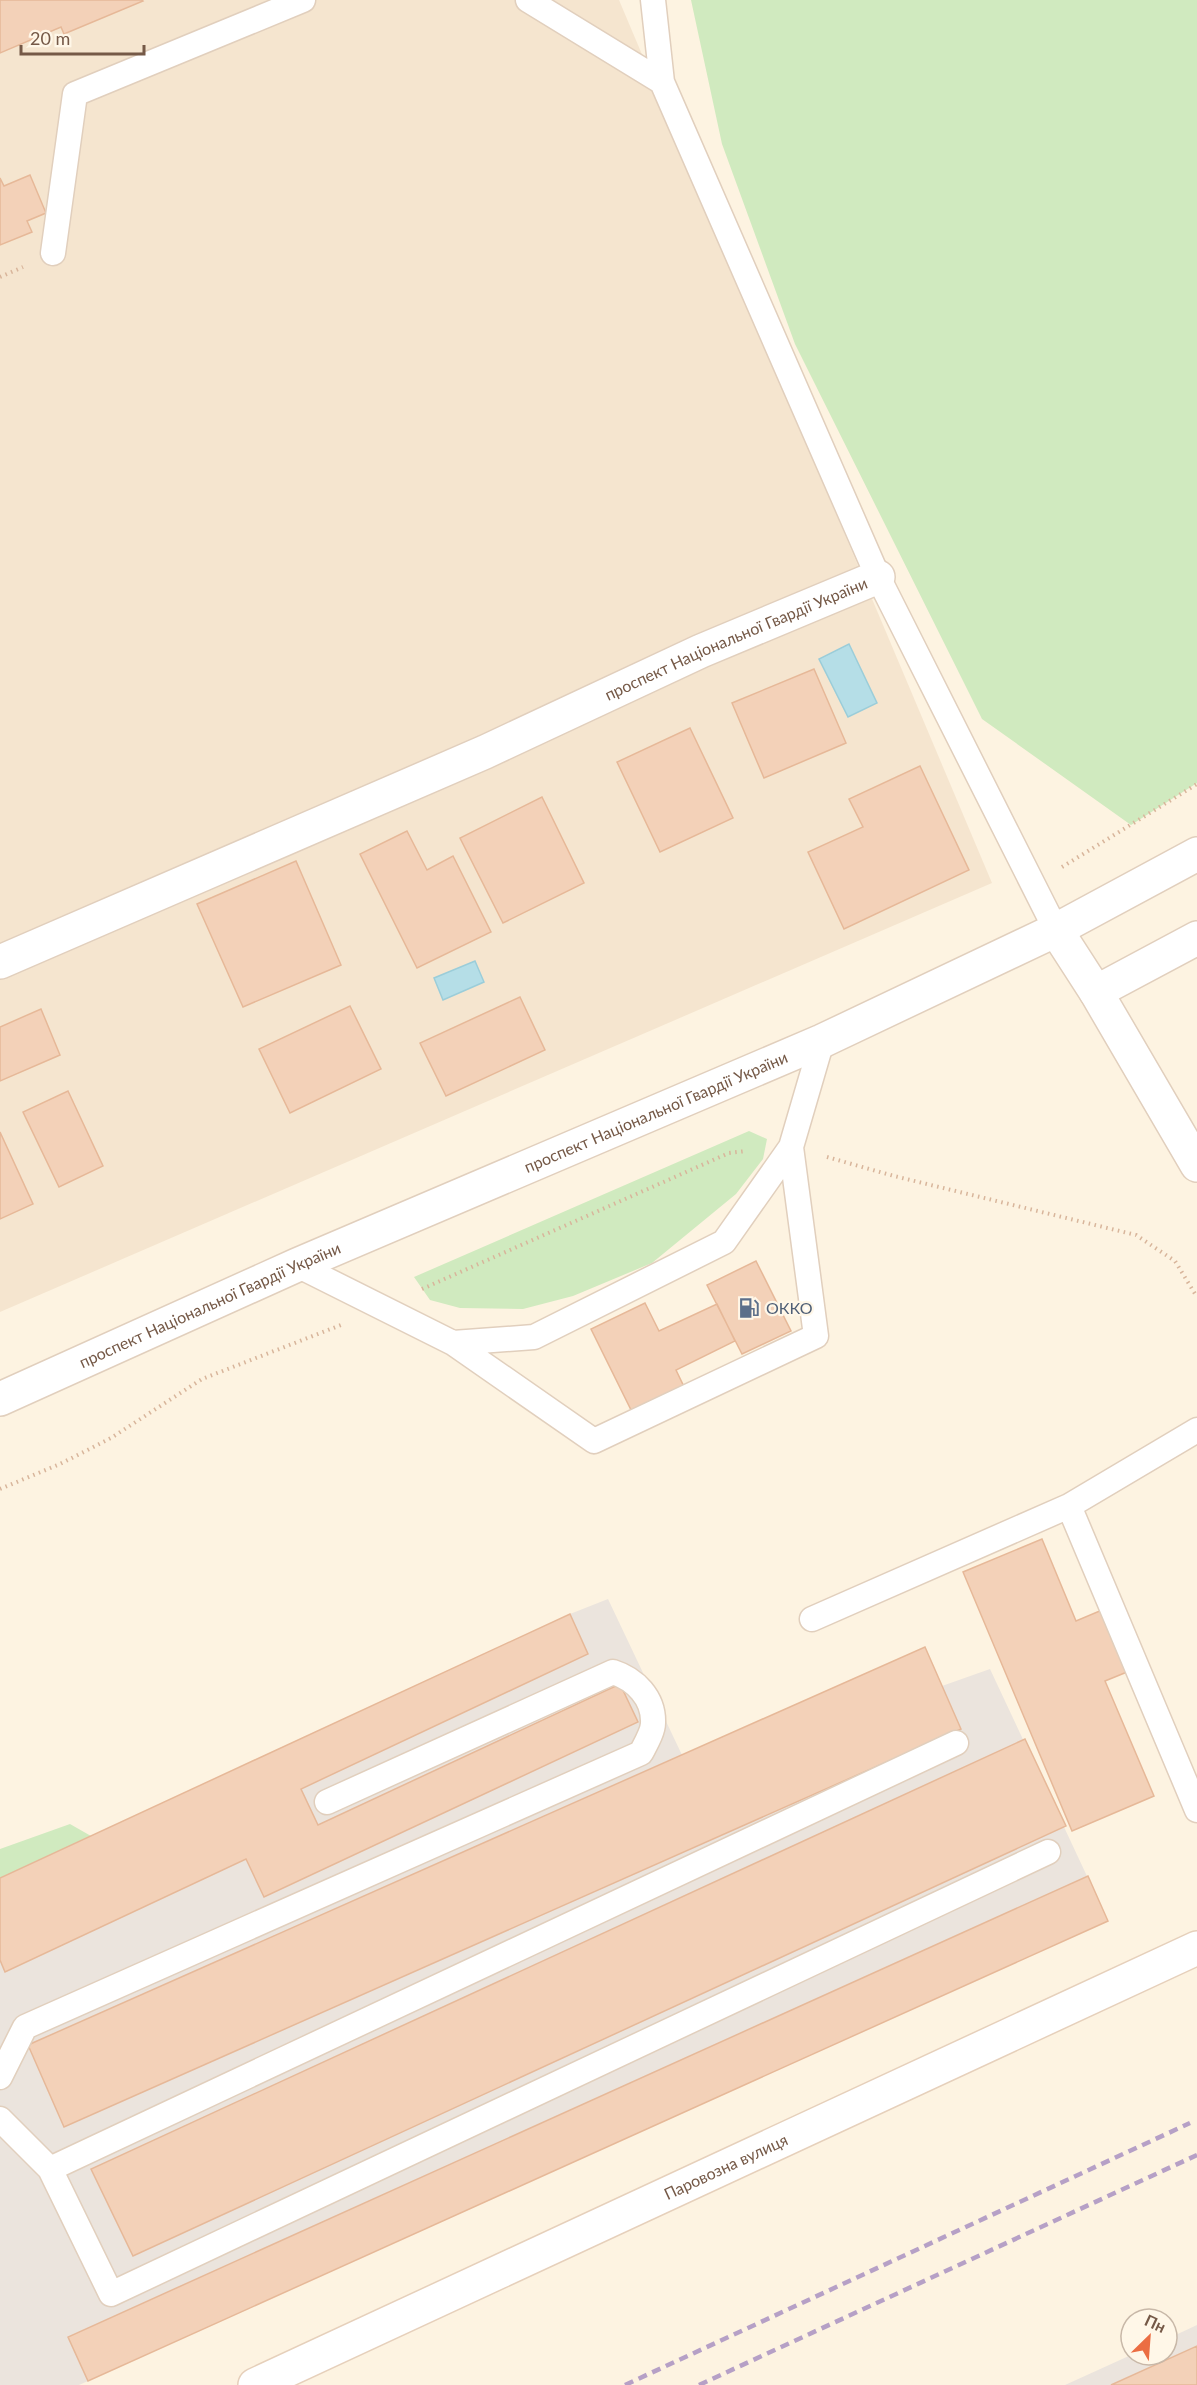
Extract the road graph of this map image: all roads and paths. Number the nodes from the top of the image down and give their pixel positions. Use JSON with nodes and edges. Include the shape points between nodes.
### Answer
{"nodes":[{"id":1,"x":303,"y":0,"type":"edge"},
{"id":2,"x":528,"y":0,"type":"edge"},
{"id":3,"x":653,"y":0,"type":"edge"},
{"id":4,"x":662,"y":82,"type":"junction"},
{"id":5,"x":53,"y":253,"type":"dead end"},
{"id":6,"x":878,"y":577,"type":"junction"},
{"id":7,"x":1197,"y":784,"type":"edge"},
{"id":8,"x":1197,"y":854,"type":"edge"},
{"id":9,"x":1033,"y":885,"type":"junction"},
{"id":10,"x":1056,"y":930,"type":"junction"},
{"id":11,"x":1197,"y":938,"type":"edge"},
{"id":12,"x":0,"y":962,"type":"edge"},
{"id":13,"x":1096,"y":992,"type":"junction"},
{"id":14,"x":822,"y":1041,"type":"junction"},
{"id":15,"x":1187,"y":1130,"type":"edge"},
{"id":16,"x":791,"y":1147,"type":"junction"},
{"id":17,"x":1197,"y":1166,"type":"edge"},
{"id":18,"x":297,"y":1265,"type":"junction"},
{"id":19,"x":453,"y":1343,"type":"junction"},
{"id":20,"x":0,"y":1399,"type":"edge"},
{"id":21,"x":1197,"y":1430,"type":"edge"},
{"id":22,"x":1069,"y":1506,"type":"junction"},
{"id":23,"x":812,"y":1619,"type":"dead end"},
{"id":24,"x":956,"y":1743,"type":"dead end"},
{"id":25,"x":327,"y":1802,"type":"dead end"},
{"id":26,"x":1197,"y":1810,"type":"edge"},
{"id":27,"x":1048,"y":1852,"type":"dead end"},
{"id":28,"x":1197,"y":1948,"type":"edge"},
{"id":29,"x":0,"y":2077,"type":"edge"},
{"id":30,"x":0,"y":2119,"type":"edge"},
{"id":31,"x":50,"y":2169,"type":"junction"},
{"id":32,"x":255,"y":2385,"type":"edge"}],
"edges":[{"from":1,"to":5,"type":"lane","via":[[75,94]]},
{"from":2,"to":4,"type":"lane"},
{"from":3,"to":4,"type":"lane"},
{"from":4,"to":6,"type":"lane"},
{"from":6,"to":9,"type":"lane"},
{"from":6,"to":12,"type":"street","name":"проспект Національної Гвардії України","via":[[701,651],[485,752]]},
{"from":7,"to":9,"type":"path"},
{"from":8,"to":10,"type":"street","name":"проспект Національної Гвардії України"},
{"from":9,"to":10,"type":"lane"},
{"from":10,"to":13,"type":"street"},
{"from":10,"to":14,"type":"street","name":"проспект Національної Гвардії України"},
{"from":11,"to":13,"type":"street"},
{"from":13,"to":15,"type":"street"},
{"from":14,"to":16,"type":"lane"},
{"from":14,"to":18,"type":"street","name":"проспект Національної Гвардії України"},
{"from":15,"to":17,"type":"street"},
{"from":16,"to":19,"type":"lane","via":[[724,1242],[534,1337]]},
{"from":16,"to":19,"type":"lane","via":[[816,1336],[594,1441]]},
{"from":18,"to":19,"type":"lane"},
{"from":18,"to":20,"type":"street","name":"проспект Національної Гвардії України"},
{"from":21,"to":22,"type":"lane"},
{"from":22,"to":23,"type":"lane"},
{"from":22,"to":26,"type":"lane"},
{"from":24,"to":31,"type":"lane"},
{"from":25,"to":29,"type":"lane","via":[[613,1672],[628,1677],[648,1699],[654,1725],[641,1753],[25,2027]]},
{"from":27,"to":31,"type":"lane","via":[[111,2294]]},
{"from":28,"to":32,"type":"street","name":"Паровозна вулиця"},
{"from":30,"to":31,"type":"lane"}]}
